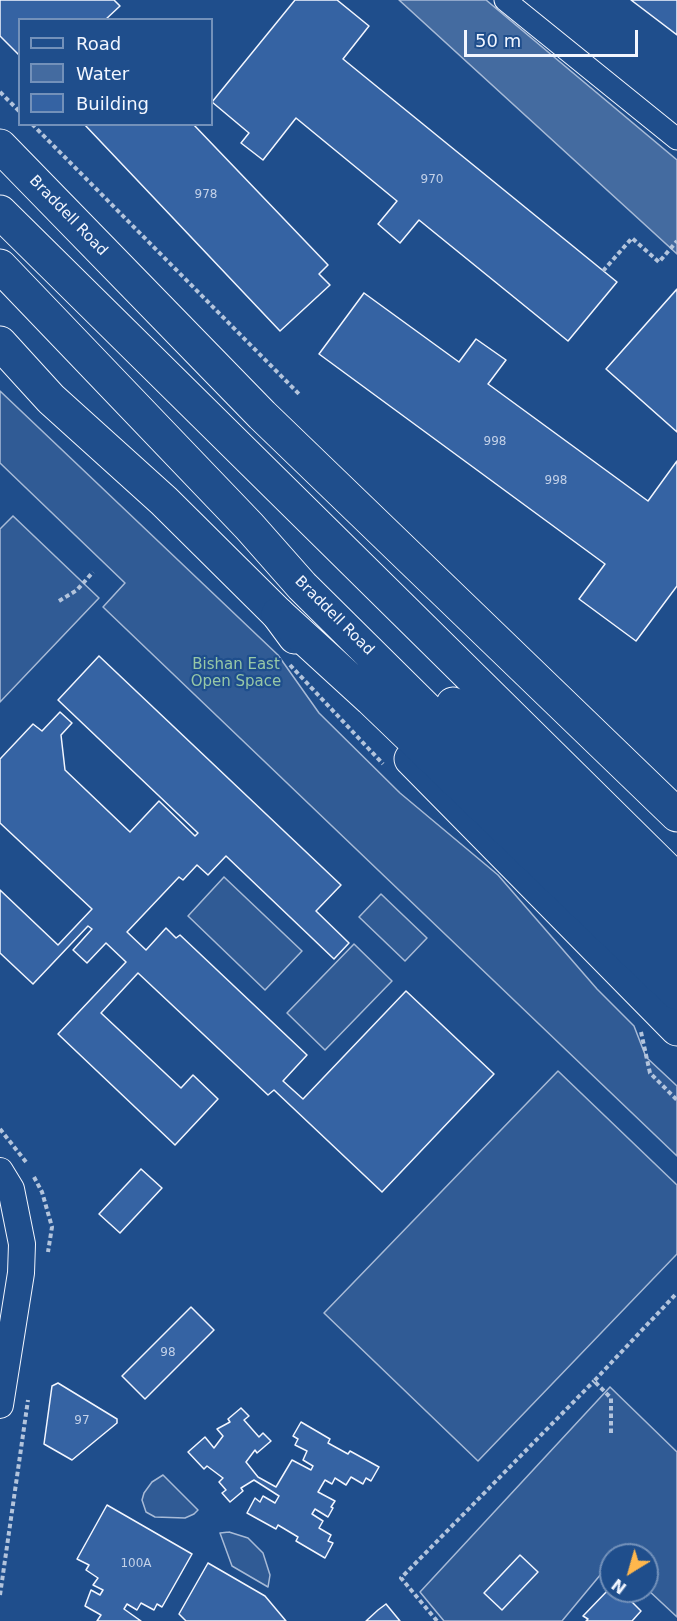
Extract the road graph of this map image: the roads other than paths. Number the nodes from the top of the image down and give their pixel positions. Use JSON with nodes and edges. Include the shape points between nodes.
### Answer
{"nodes":[{"id":1,"x":505,"y":0,"type":"edge"},
{"id":2,"x":677,"y":139,"type":"edge"},
{"id":3,"x":0,"y":146,"type":"edge"},
{"id":4,"x":0,"y":212,"type":"edge"},
{"id":5,"x":0,"y":266,"type":"edge"},
{"id":6,"x":0,"y":343,"type":"edge"},
{"id":7,"x":267,"y":545,"type":"junction"},
{"id":8,"x":278,"y":614,"type":"junction"},
{"id":9,"x":677,"y":815,"type":"edge"},
{"id":10,"x":677,"y":880,"type":"edge"},
{"id":11,"x":677,"y":919,"type":"edge"},
{"id":12,"x":677,"y":957,"type":"edge"},
{"id":13,"x":677,"y":993,"type":"edge"},
{"id":14,"x":677,"y":1029,"type":"edge"},
{"id":15,"x":0,"y":1171,"type":"edge"},
{"id":16,"x":0,"y":1405,"type":"edge"}],
"edges":[{"from":1,"to":2,"type":"street"},
{"from":3,"to":9,"type":"main road","name":"Braddell Road","via":[[262,415]]},
{"from":4,"to":10,"type":"main road"},
{"from":5,"to":7,"type":"main road","name":"Braddell Road"},
{"from":6,"to":8,"type":"main road","via":[[51,399],[164,501]]},
{"from":7,"to":11,"type":"main road","via":[[312,568]]},
{"from":7,"to":12,"type":"main road","name":"Braddell Road","via":[[302,586]]},
{"from":8,"to":13,"type":"main road"},
{"from":8,"to":14,"type":"main road","via":[[327,673]]},
{"from":15,"to":16,"type":"street","via":[[11,1189],[22,1244],[21,1274]]}]}
